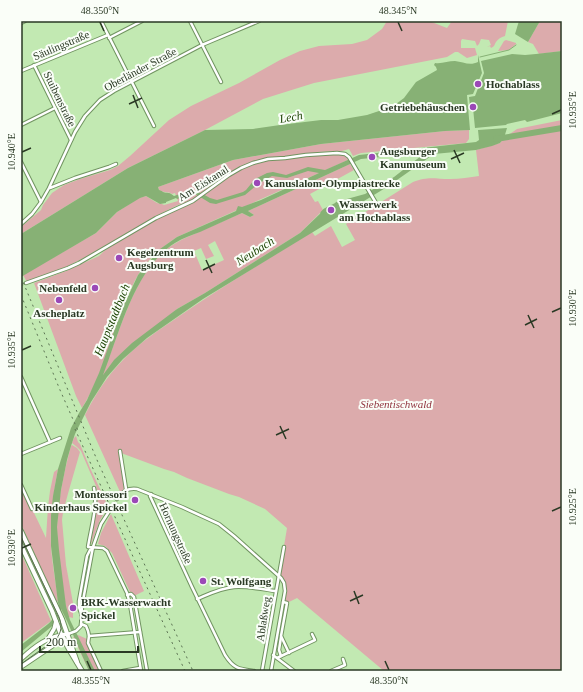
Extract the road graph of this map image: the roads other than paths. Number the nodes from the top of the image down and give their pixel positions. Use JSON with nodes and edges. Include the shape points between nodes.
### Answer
{"nodes":[{"id":1,"x":25,"y":21,"type":"edge"},
{"id":2,"x":101,"y":21,"type":"edge"},
{"id":3,"x":142,"y":21,"type":"edge"},
{"id":4,"x":190,"y":21,"type":"edge"},
{"id":5,"x":259,"y":21,"type":"edge"},
{"id":6,"x":21,"y":23,"type":"edge"},
{"id":7,"x":108,"y":36,"type":"junction"},
{"id":8,"x":202,"y":45,"type":"junction"},
{"id":9,"x":34,"y":65,"type":"junction"},
{"id":10,"x":21,"y":71,"type":"edge"},
{"id":11,"x":132,"y":82,"type":"junction"},
{"id":12,"x":221,"y":82,"type":"dead end"},
{"id":13,"x":55,"y":108,"type":"junction"},
{"id":14,"x":21,"y":125,"type":"edge"},
{"id":15,"x":154,"y":126,"type":"dead end"},
{"id":16,"x":71,"y":140,"type":"junction"},
{"id":17,"x":21,"y":162,"type":"edge"},
{"id":18,"x":116,"y":164,"type":"dead end"},
{"id":19,"x":49,"y":188,"type":"junction"},
{"id":20,"x":41,"y":202,"type":"junction"},
{"id":21,"x":376,"y":203,"type":"dead end"},
{"id":22,"x":21,"y":224,"type":"edge"},
{"id":23,"x":26,"y":283,"type":"tunnel mouth"},
{"id":24,"x":21,"y":377,"type":"edge"},
{"id":25,"x":60,"y":438,"type":"dead end"},
{"id":26,"x":50,"y":442,"type":"junction"},
{"id":27,"x":120,"y":450,"type":"dead end"},
{"id":28,"x":21,"y":454,"type":"edge"},
{"id":29,"x":21,"y":485,"type":"edge"},
{"id":30,"x":94,"y":488,"type":"dead end"},
{"id":31,"x":126,"y":490,"type":"junction"},
{"id":32,"x":151,"y":494,"type":"junction"},
{"id":33,"x":117,"y":499,"type":"tunnel mouth"},
{"id":34,"x":32,"y":510,"type":"dead end"},
{"id":35,"x":110,"y":510,"type":"tunnel mouth"},
{"id":36,"x":21,"y":531,"type":"edge"},
{"id":37,"x":21,"y":545,"type":"edge"},
{"id":38,"x":88,"y":547,"type":"junction"},
{"id":39,"x":93,"y":547,"type":"junction"},
{"id":40,"x":284,"y":547,"type":"dead end"},
{"id":41,"x":88,"y":553,"type":"junction"},
{"id":42,"x":279,"y":576,"type":"junction"},
{"id":43,"x":276,"y":592,"type":"junction"},
{"id":44,"x":127,"y":595,"type":"junction"},
{"id":45,"x":197,"y":599,"type":"junction"},
{"id":46,"x":283,"y":602,"type":"junction"},
{"id":47,"x":82,"y":615,"type":"junction"},
{"id":48,"x":81,"y":624,"type":"junction"},
{"id":49,"x":56,"y":626,"type":"junction"},
{"id":50,"x":135,"y":632,"type":"junction"},
{"id":51,"x":140,"y":632,"type":"junction"},
{"id":52,"x":69,"y":634,"type":"junction"},
{"id":53,"x":312,"y":634,"type":"dead end"},
{"id":54,"x":89,"y":636,"type":"junction"},
{"id":55,"x":281,"y":636,"type":"junction"},
{"id":56,"x":63,"y":637,"type":"junction"},
{"id":57,"x":48,"y":639,"type":"junction"},
{"id":58,"x":289,"y":652,"type":"junction"},
{"id":59,"x":273,"y":655,"type":"junction"},
{"id":60,"x":281,"y":656,"type":"junction"},
{"id":61,"x":277,"y":658,"type":"junction"},
{"id":62,"x":343,"y":659,"type":"dead end"},
{"id":63,"x":21,"y":660,"type":"edge"},
{"id":64,"x":77,"y":662,"type":"junction"},
{"id":65,"x":21,"y":667,"type":"edge"},
{"id":66,"x":141,"y":669,"type":"edge"},
{"id":67,"x":82,"y":671,"type":"edge"},
{"id":68,"x":101,"y":671,"type":"edge"},
{"id":69,"x":123,"y":671,"type":"edge"},
{"id":70,"x":147,"y":671,"type":"edge"},
{"id":71,"x":254,"y":671,"type":"edge"},
{"id":72,"x":262,"y":671,"type":"edge"},
{"id":73,"x":271,"y":671,"type":"edge"},
{"id":74,"x":294,"y":671,"type":"edge"},
{"id":75,"x":331,"y":671,"type":"edge"}],
"edges":[{"from":1,"to":6,"type":"street"},
{"from":2,"to":7,"type":"street"},
{"from":3,"to":7,"type":"street","name":"Säulingstraße"},
{"from":4,"to":8,"type":"street"},
{"from":5,"to":8,"type":"street","name":"Oberländer Straße"},
{"from":7,"to":9,"type":"street","name":"Säulingstraße"},
{"from":7,"to":11,"type":"street"},
{"from":8,"to":11,"type":"street","name":"Oberländer Straße"},
{"from":8,"to":12,"type":"street"},
{"from":9,"to":10,"type":"street","name":"Säulingstraße"},
{"from":9,"to":13,"type":"street","name":"Stuibenstraße"},
{"from":11,"to":15,"type":"street"},
{"from":11,"to":16,"type":"street","name":"Oberländer Straße","via":[[106,96],[94,106]]},
{"from":13,"to":14,"type":"street"},
{"from":13,"to":16,"type":"street","name":"Stuibenstraße"},
{"from":16,"to":19,"type":"street","name":"Oberländer Straße"},
{"from":17,"to":20,"type":"street"},
{"from":18,"to":19,"type":"street"},
{"from":19,"to":20,"type":"street","name":"Oberländer Straße"},
{"from":20,"to":22,"type":"street","name":"Oberländer Straße"},
{"from":21,"to":23,"type":"street","name":"Am Eiskanal","via":[[345,154],[268,159],[235,172],[193,201],[156,218],[79,262]]},
{"from":24,"to":26,"type":"street"},
{"from":25,"to":26,"type":"street"},
{"from":26,"to":28,"type":"street"},
{"from":27,"to":31,"type":"street"},
{"from":29,"to":34,"type":"street"},
{"from":30,"to":38,"type":"street","via":[[95,505]]},
{"from":31,"to":32,"type":"street","via":[[136,489]]},
{"from":31,"to":33,"type":"street"},
{"from":32,"to":42,"type":"street","via":[[219,524]]},
{"from":32,"to":45,"type":"street","name":"Hornungstraße"},
{"from":35,"to":39,"type":"street","via":[[101,524]]},
{"from":36,"to":52,"type":"main road"},
{"from":37,"to":49,"type":"main road","via":[[53,613]]},
{"from":38,"to":39,"type":"street"},
{"from":38,"to":41,"type":"street"},
{"from":39,"to":41,"type":"street"},
{"from":39,"to":44,"type":"street","via":[[107,551]]},
{"from":39,"to":47,"type":"street"},
{"from":40,"to":42,"type":"street","name":"Ablaßweg"},
{"from":41,"to":47,"type":"street","via":[[79,601]]},
{"from":42,"to":43,"type":"street","name":"Ablaßweg"},
{"from":42,"to":46,"type":"street","via":[[285,587]]},
{"from":43,"to":45,"type":"street","via":[[234,587]]},
{"from":43,"to":72,"type":"street","name":"Ablaßweg"},
{"from":44,"to":50,"type":"street"},
{"from":44,"to":51,"type":"street","via":[[131,594],[134,597]]},
{"from":45,"to":71,"type":"street","name":"Hornungstraße","via":[[229,662],[235,667]]},
{"from":46,"to":55,"type":"street","via":[[287,603]]},
{"from":46,"to":59,"type":"street"},
{"from":47,"to":48,"type":"street"},
{"from":48,"to":52,"type":"street","via":[[76,631]]},
{"from":48,"to":54,"type":"street","via":[[87,628]]},
{"from":49,"to":56,"type":"main road"},
{"from":49,"to":57,"type":"street"},
{"from":50,"to":51,"type":"street"},
{"from":50,"to":54,"type":"street"},
{"from":50,"to":66,"type":"street"},
{"from":51,"to":70,"type":"street"},
{"from":52,"to":56,"type":"street"},
{"from":52,"to":64,"type":"main road"},
{"from":53,"to":58,"type":"street","via":[[315,640]]},
{"from":54,"to":68,"type":"street","via":[[88,643]]},
{"from":55,"to":58,"type":"street"},
{"from":55,"to":60,"type":"street"},
{"from":56,"to":57,"type":"street"},
{"from":56,"to":64,"type":"main road"},
{"from":56,"to":65,"type":"street"},
{"from":57,"to":63,"type":"street"},
{"from":58,"to":60,"type":"street"},
{"from":59,"to":61,"type":"street"},
{"from":59,"to":73,"type":"street"},
{"from":60,"to":61,"type":"street"},
{"from":61,"to":74,"type":"street"},
{"from":62,"to":75,"type":"street","via":[[346,664]]},
{"from":64,"to":67,"type":"main road"},
{"from":66,"to":69,"type":"street"}]}
